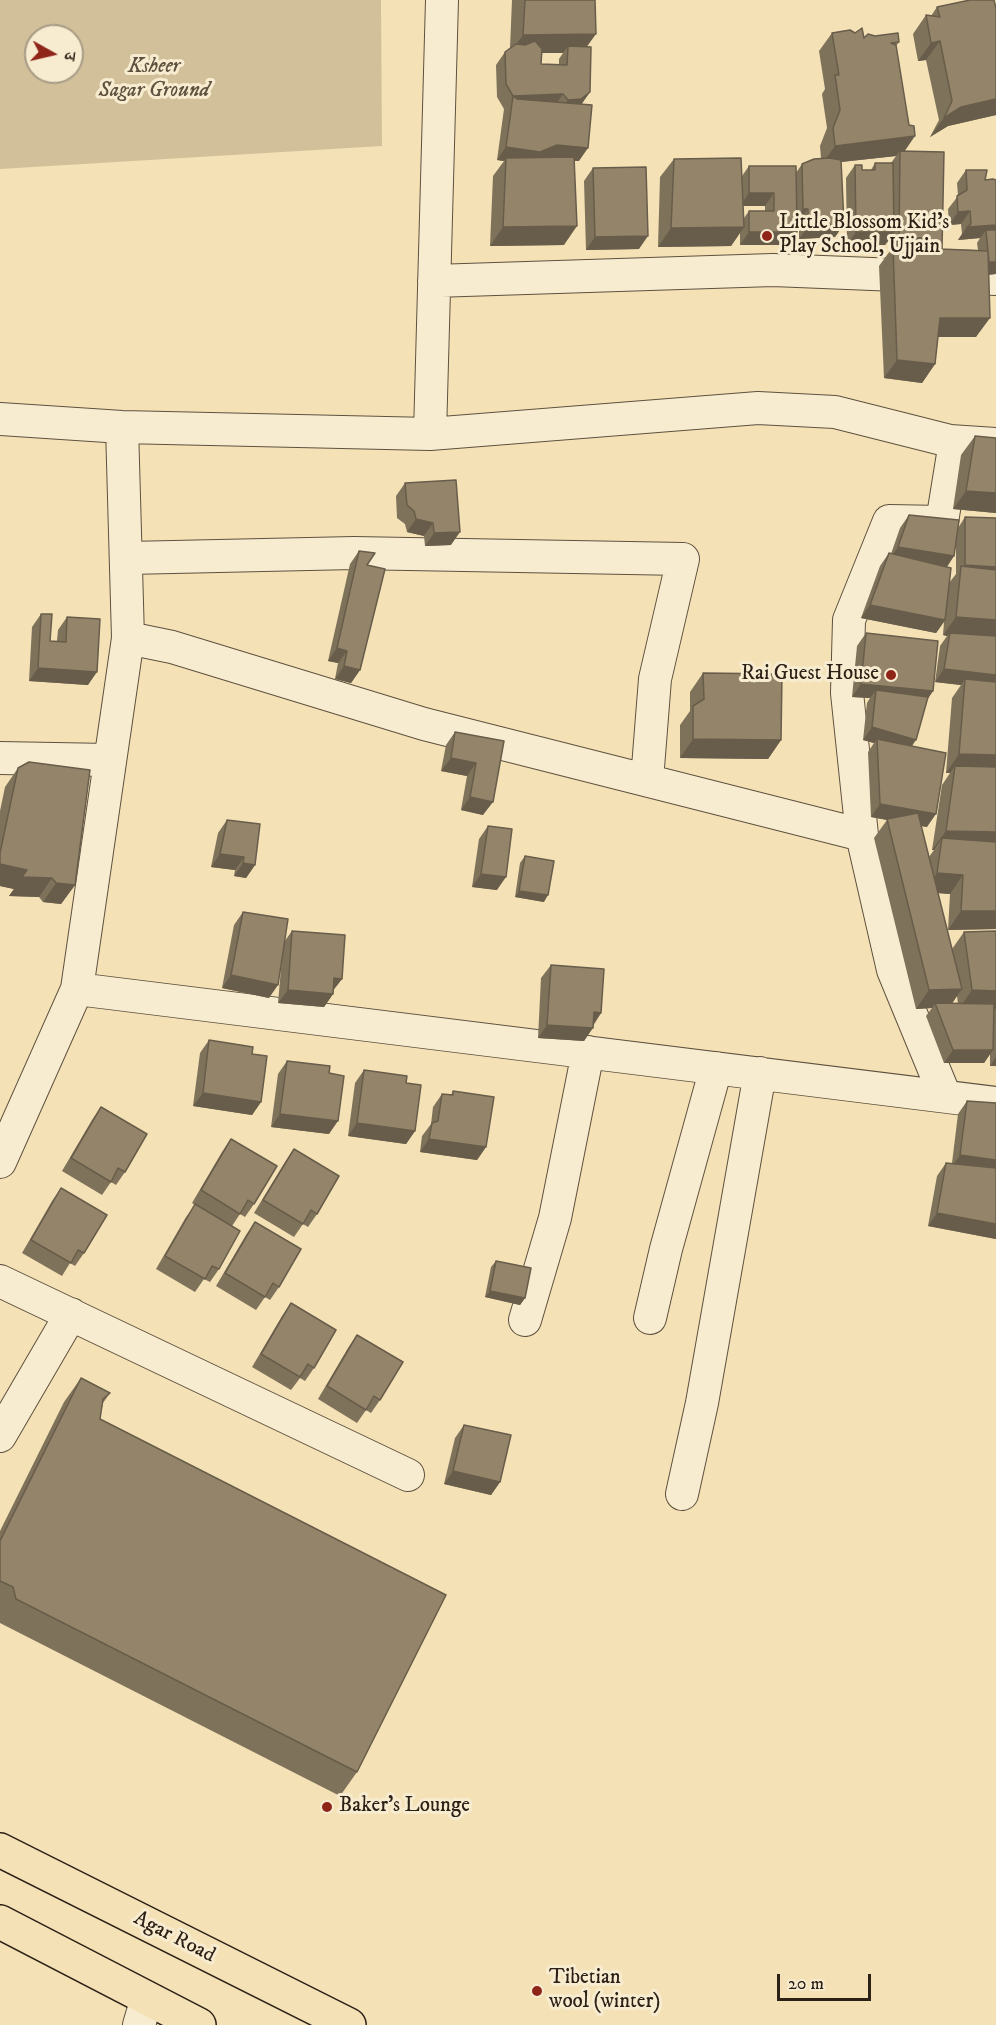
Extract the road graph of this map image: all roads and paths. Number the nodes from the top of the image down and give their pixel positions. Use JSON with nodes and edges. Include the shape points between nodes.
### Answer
{"nodes":[{"id":1,"x":442,"y":0,"type":"edge"},
{"id":2,"x":996,"y":279,"type":"edge"},
{"id":3,"x":434,"y":281,"type":"junction"},
{"id":4,"x":0,"y":419,"type":"edge"},
{"id":5,"x":122,"y":427,"type":"junction"},
{"id":6,"x":430,"y":434,"type":"junction"},
{"id":7,"x":955,"y":442,"type":"junction"},
{"id":8,"x":996,"y":444,"type":"edge"},
{"id":9,"x":128,"y":558,"type":"junction"},
{"id":10,"x":128,"y":638,"type":"junction"},
{"id":11,"x":0,"y":758,"type":"edge"},
{"id":12,"x":109,"y":760,"type":"junction"},
{"id":13,"x":647,"y":780,"type":"junction"},
{"id":14,"x":862,"y":835,"type":"junction"},
{"id":15,"x":77,"y":989,"type":"junction"},
{"id":16,"x":588,"y":1052,"type":"junction"},
{"id":17,"x":716,"y":1068,"type":"junction"},
{"id":18,"x":760,"y":1073,"type":"junction"},
{"id":19,"x":945,"y":1096,"type":"junction"},
{"id":20,"x":996,"y":1103,"type":"edge"},
{"id":21,"x":0,"y":1162,"type":"edge"},
{"id":22,"x":0,"y":1281,"type":"edge"},
{"id":23,"x":71,"y":1314,"type":"junction"},
{"id":24,"x":650,"y":1318,"type":"dead end"},
{"id":25,"x":525,"y":1320,"type":"dead end"},
{"id":26,"x":0,"y":1436,"type":"edge"},
{"id":27,"x":408,"y":1475,"type":"dead end"},
{"id":28,"x":682,"y":1494,"type":"dead end"},
{"id":29,"x":0,"y":1850,"type":"edge"},
{"id":30,"x":0,"y":1922,"type":"edge"},
{"id":31,"x":143,"y":2012,"type":"edge"},
{"id":32,"x":198,"y":2025,"type":"edge"},
{"id":33,"x":348,"y":2025,"type":"edge"}],
"edges":[{"from":1,"to":3,"type":"street"},
{"from":2,"to":3,"type":"street","via":[[773,270]]},
{"from":3,"to":6,"type":"street"},
{"from":4,"to":5,"type":"street"},
{"from":5,"to":6,"type":"street"},
{"from":5,"to":9,"type":"street"},
{"from":6,"to":7,"type":"street","via":[[758,408],[834,412]]},
{"from":7,"to":8,"type":"street"},
{"from":7,"to":14,"type":"street","via":[[942,522],[889,521],[849,620],[848,693]]},
{"from":9,"to":10,"type":"street"},
{"from":9,"to":13,"type":"street","via":[[354,553],[683,559],[655,679]]},
{"from":10,"to":12,"type":"street"},
{"from":10,"to":13,"type":"street","via":[[423,724]]},
{"from":11,"to":12,"type":"street"},
{"from":12,"to":15,"type":"street"},
{"from":13,"to":14,"type":"street"},
{"from":14,"to":19,"type":"street","via":[[893,970]]},
{"from":15,"to":16,"type":"street"},
{"from":15,"to":21,"type":"street"},
{"from":16,"to":17,"type":"street"},
{"from":16,"to":25,"type":"street","via":[[555,1218]]},
{"from":17,"to":18,"type":"street"},
{"from":17,"to":24,"type":"street"},
{"from":18,"to":19,"type":"street"},
{"from":18,"to":28,"type":"street","via":[[714,1338]]},
{"from":19,"to":20,"type":"street"},
{"from":22,"to":23,"type":"street"},
{"from":23,"to":26,"type":"street"},
{"from":23,"to":27,"type":"street"},
{"from":29,"to":33,"type":"main road","name":"Agar Road"},
{"from":30,"to":31,"type":"main road"},
{"from":31,"to":32,"type":"main road"}]}
